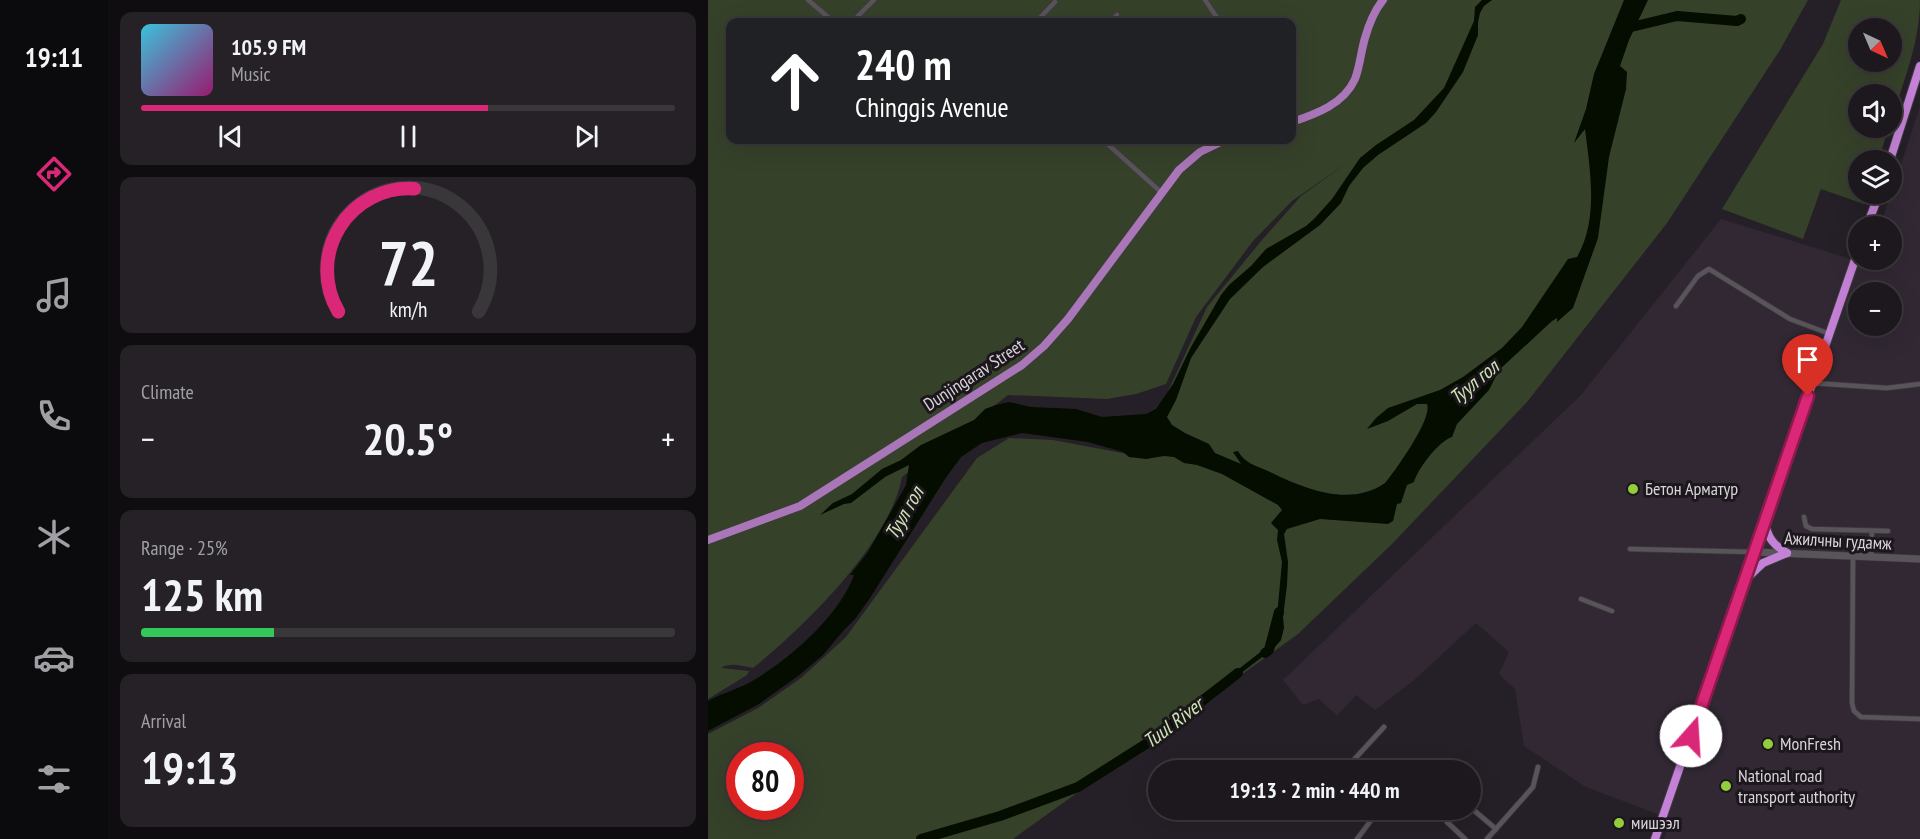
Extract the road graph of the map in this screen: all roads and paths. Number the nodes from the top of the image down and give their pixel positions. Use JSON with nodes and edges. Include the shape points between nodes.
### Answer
{"nodes":[{"id":1,"x":808,"y":0,"type":"edge"},
{"id":2,"x":874,"y":0,"type":"edge"},
{"id":3,"x":1205,"y":0,"type":"edge"},
{"id":4,"x":1383,"y":0,"type":"edge"},
{"id":5,"x":1055,"y":2,"type":"dead end"},
{"id":6,"x":1117,"y":15,"type":"dead end"},
{"id":7,"x":829,"y":18,"type":"edge"},
{"id":8,"x":856,"y":18,"type":"edge"},
{"id":9,"x":1040,"y":18,"type":"edge"},
{"id":10,"x":1114,"y":18,"type":"edge"},
{"id":11,"x":1217,"y":18,"type":"edge"},
{"id":12,"x":1920,"y":64,"type":"edge"},
{"id":13,"x":1917,"y":84,"type":"edge"},
{"id":14,"x":1296,"y":121,"type":"edge"},
{"id":15,"x":1107,"y":144,"type":"edge"},
{"id":16,"x":1209,"y":144,"type":"edge"},
{"id":17,"x":1894,"y":150,"type":"edge"},
{"id":18,"x":1162,"y":193,"type":"junction"},
{"id":19,"x":1852,"y":270,"type":"edge"},
{"id":20,"x":1676,"y":306,"type":"dead end"},
{"id":21,"x":1830,"y":334,"type":"junction"},
{"id":22,"x":1812,"y":383,"type":"junction"},
{"id":23,"x":1920,"y":384,"type":"edge"},
{"id":24,"x":1804,"y":517,"type":"dead end"},
{"id":25,"x":1764,"y":521,"type":"junction"},
{"id":26,"x":1888,"y":531,"type":"dead end"},
{"id":27,"x":1872,"y":532,"type":"junction"},
{"id":28,"x":708,"y":540,"type":"edge"},
{"id":29,"x":1630,"y":549,"type":"dead end"},
{"id":30,"x":1754,"y":552,"type":"junction"},
{"id":31,"x":1787,"y":553,"type":"junction"},
{"id":32,"x":1853,"y":557,"type":"junction"},
{"id":33,"x":1871,"y":557,"type":"junction"},
{"id":34,"x":1920,"y":559,"type":"edge"},
{"id":35,"x":1744,"y":582,"type":"junction"},
{"id":36,"x":1581,"y":599,"type":"dead end"},
{"id":37,"x":1612,"y":611,"type":"dead end"},
{"id":38,"x":1920,"y":719,"type":"edge"},
{"id":39,"x":1384,"y":727,"type":"dead end"},
{"id":40,"x":1354,"y":760,"type":"edge"},
{"id":41,"x":1538,"y":767,"type":"dead end"},
{"id":42,"x":1481,"y":816,"type":"edge"},
{"id":43,"x":1371,"y":820,"type":"edge"},
{"id":44,"x":1447,"y":822,"type":"dead end"},
{"id":45,"x":1496,"y":829,"type":"junction"},
{"id":46,"x":1357,"y":839,"type":"edge"},
{"id":47,"x":1465,"y":839,"type":"edge"},
{"id":48,"x":1487,"y":839,"type":"edge"},
{"id":49,"x":1655,"y":839,"type":"edge"}],
"edges":[{"from":1,"to":7,"type":"street"},
{"from":2,"to":8,"type":"street"},
{"from":3,"to":11,"type":"street"},
{"from":4,"to":14,"type":"main road","via":[[1369,24],[1350,87],[1334,104]]},
{"from":5,"to":9,"type":"street"},
{"from":6,"to":10,"type":"street"},
{"from":12,"to":13,"type":"highway"},
{"from":13,"to":17,"type":"highway"},
{"from":15,"to":18,"type":"street"},
{"from":16,"to":18,"type":"main road","name":"Dunjingarav Street","via":[[1179,170]]},
{"from":18,"to":28,"type":"main road","name":"Dunjingarav Street","via":[[1068,320],[1022,364],[800,506]]},
{"from":19,"to":21,"type":"highway"},
{"from":20,"to":21,"type":"street","via":[[1698,276],[1709,269],[1790,318]]},
{"from":21,"to":22,"type":"highway"},
{"from":22,"to":23,"type":"street","via":[[1887,388]]},
{"from":22,"to":25,"type":"highway"},
{"from":24,"to":27,"type":"street","via":[[1806,526],[1812,529]]},
{"from":25,"to":30,"type":"highway"},
{"from":25,"to":31,"type":"highway","via":[[1773,543]]},
{"from":26,"to":27,"type":"street"},
{"from":27,"to":33,"type":"street"},
{"from":29,"to":30,"type":"street"},
{"from":30,"to":31,"type":"main road","name":"Ажилчны гудамж"},
{"from":30,"to":35,"type":"highway"},
{"from":31,"to":32,"type":"main road","name":"Ажилчны гудамж"},
{"from":31,"to":35,"type":"highway","via":[[1763,563]]},
{"from":32,"to":33,"type":"main road","name":"Ажилчны гудамж"},
{"from":32,"to":38,"type":"street","via":[[1854,711],[1862,717]]},
{"from":33,"to":34,"type":"main road","name":"Ажилчны гудамж"},
{"from":35,"to":49,"type":"highway"},
{"from":36,"to":37,"type":"street"},
{"from":39,"to":40,"type":"street"},
{"from":41,"to":45,"type":"street","via":[[1533,787]]},
{"from":42,"to":45,"type":"street"},
{"from":43,"to":46,"type":"street"},
{"from":44,"to":47,"type":"street"},
{"from":45,"to":48,"type":"street"}]}
